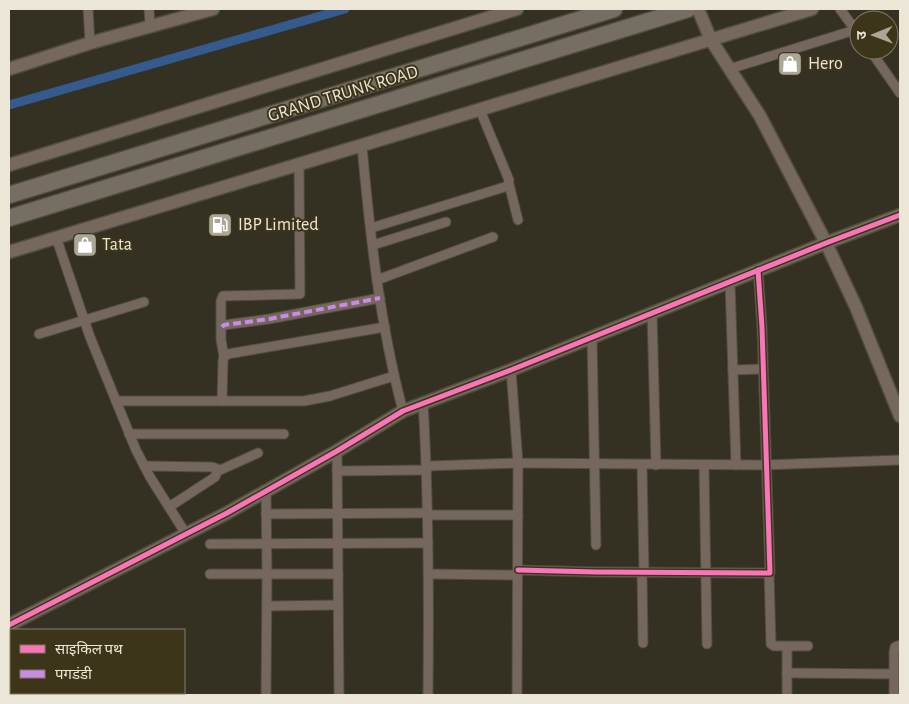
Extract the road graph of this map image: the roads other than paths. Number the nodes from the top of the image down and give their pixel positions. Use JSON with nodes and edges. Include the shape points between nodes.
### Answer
{"nodes":[{"id":1,"x":88,"y":9,"type":"edge"},
{"id":2,"x":149,"y":9,"type":"edge"},
{"id":3,"x":213,"y":9,"type":"edge"},
{"id":4,"x":517,"y":9,"type":"edge"},
{"id":5,"x":614,"y":9,"type":"edge"},
{"id":6,"x":698,"y":9,"type":"edge"},
{"id":7,"x":812,"y":9,"type":"edge"},
{"id":8,"x":840,"y":9,"type":"edge"},
{"id":9,"x":681,"y":11,"type":"edge"},
{"id":10,"x":849,"y":22,"type":"edge"},
{"id":11,"x":150,"y":26,"type":"junction"},
{"id":12,"x":849,"y":35,"type":"edge"},
{"id":13,"x":711,"y":40,"type":"junction"},
{"id":14,"x":90,"y":43,"type":"junction"},
{"id":15,"x":877,"y":60,"type":"edge"},
{"id":16,"x":729,"y":69,"type":"junction"},
{"id":17,"x":9,"y":70,"type":"edge"},
{"id":18,"x":900,"y":92,"type":"edge"},
{"id":19,"x":480,"y":110,"type":"junction"},
{"id":20,"x":362,"y":146,"type":"junction"},
{"id":21,"x":9,"y":165,"type":"edge"},
{"id":22,"x":299,"y":165,"type":"junction"},
{"id":23,"x":509,"y":184,"type":"junction"},
{"id":24,"x":9,"y":195,"type":"edge"},
{"id":25,"x":900,"y":216,"type":"edge"},
{"id":26,"x":9,"y":218,"type":"edge"},
{"id":27,"x":518,"y":220,"type":"dead end"},
{"id":28,"x":446,"y":222,"type":"dead end"},
{"id":29,"x":371,"y":228,"type":"junction"},
{"id":30,"x":56,"y":237,"type":"junction"},
{"id":31,"x":493,"y":237,"type":"dead end"},
{"id":32,"x":826,"y":243,"type":"junction"},
{"id":33,"x":373,"y":245,"type":"junction"},
{"id":34,"x":9,"y":252,"type":"edge"},
{"id":35,"x":758,"y":270,"type":"junction"},
{"id":36,"x":377,"y":280,"type":"junction"},
{"id":37,"x":730,"y":282,"type":"junction"},
{"id":38,"x":380,"y":298,"type":"junction"},
{"id":39,"x":144,"y":302,"type":"dead end"},
{"id":40,"x":652,"y":313,"type":"junction"},
{"id":41,"x":84,"y":320,"type":"junction"},
{"id":42,"x":222,"y":327,"type":"junction"},
{"id":43,"x":385,"y":327,"type":"junction"},
{"id":44,"x":39,"y":334,"type":"dead end"},
{"id":45,"x":592,"y":338,"type":"junction"},
{"id":46,"x":224,"y":357,"type":"junction"},
{"id":47,"x":763,"y":369,"type":"junction"},
{"id":48,"x":511,"y":370,"type":"junction"},
{"id":49,"x":733,"y":370,"type":"junction"},
{"id":50,"x":394,"y":376,"type":"junction"},
{"id":51,"x":896,"y":395,"type":"edge"},
{"id":52,"x":222,"y":401,"type":"junction"},
{"id":53,"x":116,"y":402,"type":"junction"},
{"id":54,"x":423,"y":402,"type":"junction"},
{"id":55,"x":403,"y":411,"type":"junction"},
{"id":56,"x":900,"y":416,"type":"edge"},
{"id":57,"x":129,"y":434,"type":"junction"},
{"id":58,"x":284,"y":434,"type":"dead end"},
{"id":59,"x":337,"y":451,"type":"junction"},
{"id":60,"x":258,"y":453,"type":"dead end"},
{"id":61,"x":900,"y":460,"type":"edge"},
{"id":62,"x":518,"y":463,"type":"junction"},
{"id":63,"x":595,"y":464,"type":"junction"},
{"id":64,"x":656,"y":464,"type":"junction"},
{"id":65,"x":736,"y":464,"type":"junction"},
{"id":66,"x":767,"y":464,"type":"junction"},
{"id":67,"x":642,"y":465,"type":"junction"},
{"id":68,"x":704,"y":465,"type":"junction"},
{"id":69,"x":144,"y":466,"type":"junction"},
{"id":70,"x":427,"y":468,"type":"junction"},
{"id":71,"x":218,"y":471,"type":"junction"},
{"id":72,"x":337,"y":471,"type":"junction"},
{"id":73,"x":266,"y":491,"type":"junction"},
{"id":74,"x":169,"y":507,"type":"junction"},
{"id":75,"x":266,"y":514,"type":"junction"},
{"id":76,"x":337,"y":514,"type":"junction"},
{"id":77,"x":428,"y":514,"type":"junction"},
{"id":78,"x":518,"y":515,"type":"junction"},
{"id":79,"x":186,"y":534,"type":"junction"},
{"id":80,"x":428,"y":543,"type":"junction"},
{"id":81,"x":210,"y":544,"type":"dead end"},
{"id":82,"x":267,"y":544,"type":"junction"},
{"id":83,"x":338,"y":545,"type":"junction"},
{"id":84,"x":596,"y":545,"type":"dead end"},
{"id":85,"x":518,"y":572,"type":"junction"},
{"id":86,"x":643,"y":572,"type":"junction"},
{"id":87,"x":705,"y":573,"type":"junction"},
{"id":88,"x":769,"y":573,"type":"junction"},
{"id":89,"x":210,"y":574,"type":"dead end"},
{"id":90,"x":338,"y":574,"type":"junction"},
{"id":91,"x":429,"y":574,"type":"junction"},
{"id":92,"x":267,"y":575,"type":"junction"},
{"id":93,"x":338,"y":605,"type":"junction"},
{"id":94,"x":267,"y":606,"type":"junction"},
{"id":95,"x":16,"y":625,"type":"edge"},
{"id":96,"x":643,"y":643,"type":"dead end"},
{"id":97,"x":707,"y":644,"type":"dead end"},
{"id":98,"x":900,"y":645,"type":"edge"},
{"id":99,"x":808,"y":646,"type":"dead end"},
{"id":100,"x":787,"y":651,"type":"dead end"},
{"id":101,"x":787,"y":674,"type":"junction"},
{"id":102,"x":894,"y":674,"type":"junction"},
{"id":103,"x":266,"y":695,"type":"edge"},
{"id":104,"x":339,"y":695,"type":"edge"},
{"id":105,"x":428,"y":695,"type":"edge"},
{"id":106,"x":517,"y":695,"type":"edge"},
{"id":107,"x":786,"y":695,"type":"edge"},
{"id":108,"x":894,"y":695,"type":"edge"}],
"edges":[{"from":1,"to":14,"type":"street"},
{"from":2,"to":11,"type":"street"},
{"from":3,"to":11,"type":"main road"},
{"from":4,"to":21,"type":"main road"},
{"from":5,"to":24,"type":"highway","name":"GRAND TRUNK ROAD"},
{"from":6,"to":13,"type":"main road"},
{"from":7,"to":13,"type":"main road"},
{"from":8,"to":10,"type":"street"},
{"from":9,"to":26,"type":"highway","name":"GRAND TRUNK ROAD"},
{"from":11,"to":14,"type":"main road"},
{"from":12,"to":16,"type":"street"},
{"from":13,"to":16,"type":"main road"},
{"from":13,"to":19,"type":"main road"},
{"from":14,"to":17,"type":"main road"},
{"from":15,"to":18,"type":"street"},
{"from":16,"to":32,"type":"main road","via":[[760,116]]},
{"from":19,"to":20,"type":"main road"},
{"from":19,"to":23,"type":"street"},
{"from":20,"to":22,"type":"main road"},
{"from":20,"to":29,"type":"street"},
{"from":22,"to":30,"type":"main road"},
{"from":22,"to":42,"type":"street","via":[[300,294],[223,296],[220,301]]},
{"from":23,"to":27,"type":"street"},
{"from":23,"to":29,"type":"street"},
{"from":25,"to":32,"type":"main road"},
{"from":28,"to":33,"type":"street"},
{"from":29,"to":33,"type":"street"},
{"from":30,"to":34,"type":"main road"},
{"from":30,"to":41,"type":"street"},
{"from":31,"to":36,"type":"street"},
{"from":32,"to":35,"type":"main road"},
{"from":32,"to":51,"type":"main road"},
{"from":33,"to":36,"type":"street"},
{"from":35,"to":37,"type":"main road"},
{"from":35,"to":47,"type":"street"},
{"from":36,"to":38,"type":"street"},
{"from":37,"to":40,"type":"main road"},
{"from":37,"to":49,"type":"street"},
{"from":38,"to":42,"type":"street"},
{"from":38,"to":43,"type":"street"},
{"from":39,"to":41,"type":"street"},
{"from":40,"to":45,"type":"main road"},
{"from":40,"to":64,"type":"street"},
{"from":41,"to":44,"type":"street"},
{"from":41,"to":53,"type":"street"},
{"from":42,"to":46,"type":"street"},
{"from":43,"to":46,"type":"street","via":[[232,352]]},
{"from":43,"to":50,"type":"street"},
{"from":45,"to":48,"type":"main road"},
{"from":45,"to":63,"type":"street"},
{"from":46,"to":52,"type":"street"},
{"from":47,"to":49,"type":"street"},
{"from":47,"to":66,"type":"street"},
{"from":48,"to":54,"type":"main road"},
{"from":48,"to":62,"type":"street"},
{"from":49,"to":65,"type":"street"},
{"from":50,"to":52,"type":"street","via":[[304,401]]},
{"from":50,"to":55,"type":"street"},
{"from":51,"to":56,"type":"main road"},
{"from":52,"to":53,"type":"street"},
{"from":53,"to":57,"type":"street"},
{"from":54,"to":55,"type":"main road"},
{"from":54,"to":70,"type":"street"},
{"from":55,"to":59,"type":"main road"},
{"from":57,"to":58,"type":"street"},
{"from":57,"to":69,"type":"street"},
{"from":59,"to":72,"type":"street"},
{"from":59,"to":73,"type":"main road"},
{"from":60,"to":71,"type":"street"},
{"from":61,"to":66,"type":"street"},
{"from":62,"to":63,"type":"street"},
{"from":62,"to":70,"type":"street"},
{"from":62,"to":78,"type":"street"},
{"from":63,"to":67,"type":"street"},
{"from":63,"to":84,"type":"street"},
{"from":64,"to":67,"type":"street"},
{"from":64,"to":68,"type":"street"},
{"from":65,"to":66,"type":"street"},
{"from":65,"to":68,"type":"street"},
{"from":66,"to":88,"type":"street"},
{"from":67,"to":86,"type":"street"},
{"from":68,"to":87,"type":"street"},
{"from":69,"to":71,"type":"street","via":[[212,466]]},
{"from":69,"to":74,"type":"street"},
{"from":70,"to":72,"type":"street"},
{"from":70,"to":77,"type":"street"},
{"from":71,"to":74,"type":"street","via":[[215,477]]},
{"from":72,"to":76,"type":"street"},
{"from":73,"to":75,"type":"street"},
{"from":73,"to":79,"type":"main road"},
{"from":74,"to":79,"type":"street"},
{"from":75,"to":76,"type":"street"},
{"from":75,"to":82,"type":"street"},
{"from":76,"to":77,"type":"street"},
{"from":76,"to":83,"type":"street"},
{"from":77,"to":78,"type":"street"},
{"from":77,"to":80,"type":"street"},
{"from":78,"to":85,"type":"street"},
{"from":79,"to":95,"type":"main road"},
{"from":80,"to":83,"type":"street"},
{"from":80,"to":91,"type":"street"},
{"from":81,"to":82,"type":"street"},
{"from":82,"to":83,"type":"street"},
{"from":82,"to":92,"type":"street"},
{"from":83,"to":90,"type":"street"},
{"from":85,"to":86,"type":"street"},
{"from":85,"to":91,"type":"street"},
{"from":85,"to":106,"type":"street"},
{"from":86,"to":87,"type":"street"},
{"from":86,"to":96,"type":"street"},
{"from":87,"to":88,"type":"street"},
{"from":87,"to":97,"type":"street"},
{"from":88,"to":99,"type":"street","via":[[771,644]]},
{"from":89,"to":92,"type":"street"},
{"from":90,"to":92,"type":"street"},
{"from":90,"to":93,"type":"street"},
{"from":91,"to":105,"type":"street"},
{"from":92,"to":94,"type":"street"},
{"from":93,"to":94,"type":"street"},
{"from":93,"to":104,"type":"street"},
{"from":94,"to":103,"type":"street"},
{"from":98,"to":102,"type":"street","via":[[895,647]]},
{"from":100,"to":101,"type":"street"},
{"from":101,"to":102,"type":"street"},
{"from":101,"to":107,"type":"street"},
{"from":102,"to":108,"type":"street"}]}
